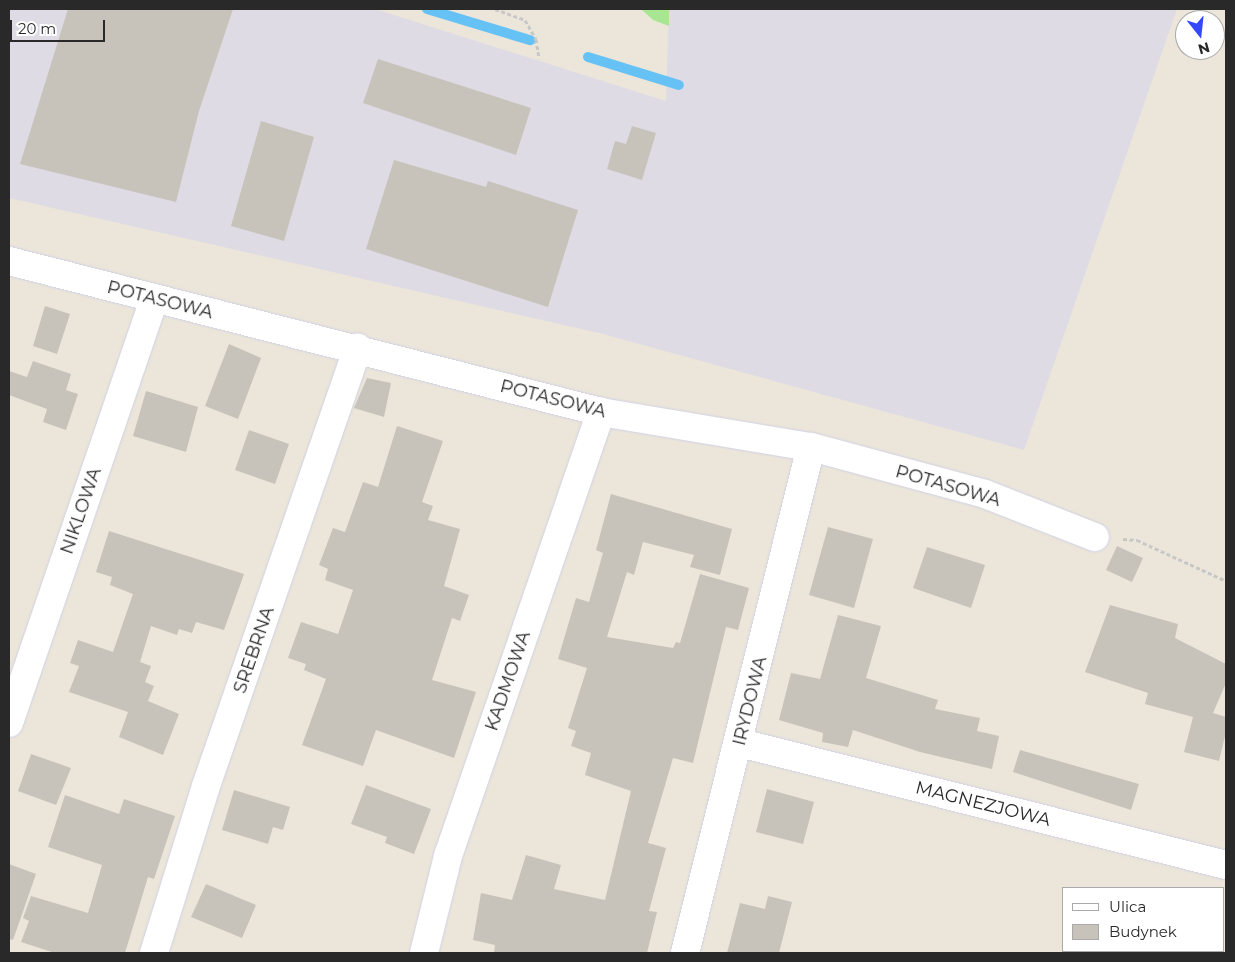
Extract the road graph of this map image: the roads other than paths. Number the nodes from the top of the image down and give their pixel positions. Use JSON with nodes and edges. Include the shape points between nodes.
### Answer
{"nodes":[{"id":1,"x":9,"y":260,"type":"edge"},
{"id":2,"x":154,"y":299,"type":"junction"},
{"id":3,"x":358,"y":348,"type":"junction"},
{"id":4,"x":601,"y":412,"type":"junction"},
{"id":5,"x":811,"y":448,"type":"junction"},
{"id":6,"x":1095,"y":537,"type":"road end"},
{"id":7,"x":9,"y":723,"type":"edge"},
{"id":8,"x":740,"y":743,"type":"junction"},
{"id":9,"x":1226,"y":865,"type":"edge"},
{"id":10,"x":154,"y":953,"type":"edge"},
{"id":11,"x":424,"y":953,"type":"edge"},
{"id":12,"x":685,"y":953,"type":"edge"}],
"edges":[{"from":1,"to":2,"type":"street","name":"POTASOWA"},
{"from":2,"to":3,"type":"street","name":"POTASOWA"},
{"from":2,"to":7,"type":"street","name":"NIKLOWA"},
{"from":3,"to":4,"type":"street","name":"POTASOWA"},
{"from":3,"to":10,"type":"street","name":"SREBRNA","via":[[206,786]]},
{"from":4,"to":5,"type":"street","name":"POTASOWA"},
{"from":4,"to":11,"type":"street","name":"KADMOWA","via":[[448,856]]},
{"from":5,"to":6,"type":"street","name":"POTASOWA","via":[[985,494]]},
{"from":5,"to":8,"type":"street","name":"IRYDOWA"},
{"from":8,"to":9,"type":"street","name":"MAGNEZJOWA"},
{"from":8,"to":12,"type":"street","name":"IRYDOWA"}]}
